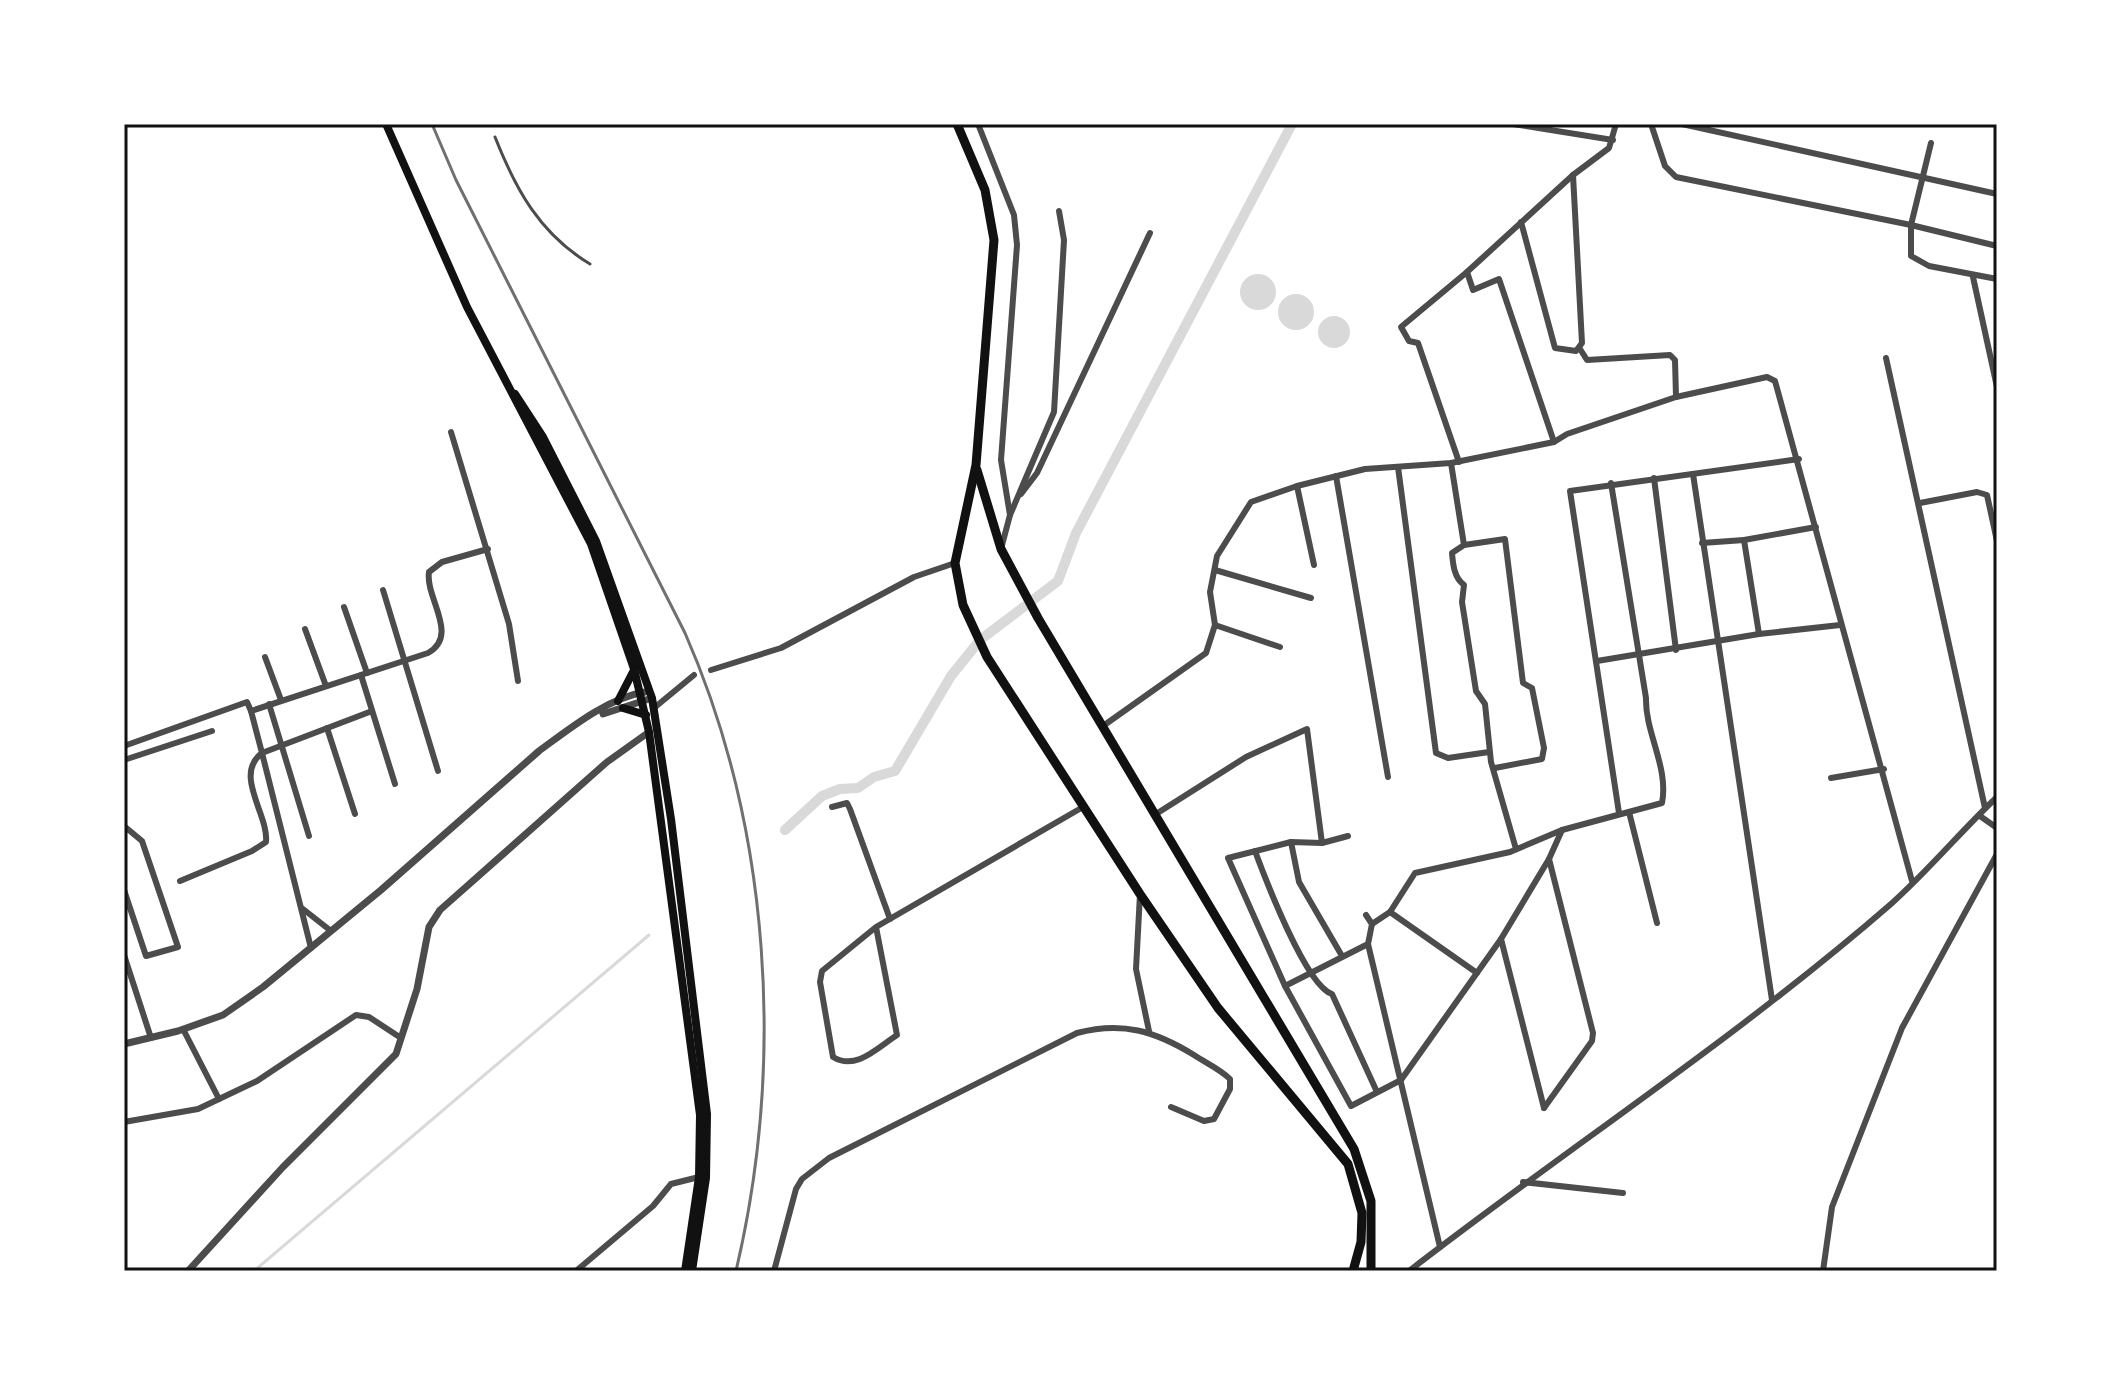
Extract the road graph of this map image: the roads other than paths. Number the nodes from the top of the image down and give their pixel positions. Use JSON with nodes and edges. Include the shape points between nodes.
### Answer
{"nodes":[{"id":1,"x":386,"y":124,"type":"edge"},
{"id":2,"x":957,"y":124,"type":"edge"},
{"id":3,"x":978,"y":124,"type":"edge"},
{"id":4,"x":1513,"y":124,"type":"edge"},
{"id":5,"x":1616,"y":124,"type":"edge"},
{"id":6,"x":1651,"y":124,"type":"edge"},
{"id":7,"x":1682,"y":124,"type":"edge"},
{"id":8,"x":495,"y":137,"type":"dead end"},
{"id":9,"x":1613,"y":140,"type":"junction"},
{"id":10,"x":1931,"y":143,"type":"dead end"},
{"id":11,"x":1573,"y":175,"type":"junction"},
{"id":12,"x":1925,"y":178,"type":"junction"},
{"id":13,"x":1997,"y":194,"type":"edge"},
{"id":14,"x":1059,"y":211,"type":"dead end"},
{"id":15,"x":1521,"y":222,"type":"junction"},
{"id":16,"x":1911,"y":225,"type":"junction"},
{"id":17,"x":1150,"y":233,"type":"dead end"},
{"id":18,"x":1997,"y":246,"type":"edge"},
{"id":19,"x":590,"y":264,"type":"dead end"},
{"id":20,"x":1467,"y":272,"type":"junction"},
{"id":21,"x":1973,"y":277,"type":"junction"},
{"id":22,"x":1997,"y":279,"type":"edge"},
{"id":23,"x":1580,"y":349,"type":"junction"},
{"id":24,"x":1886,"y":358,"type":"dead end"},
{"id":25,"x":1997,"y":387,"type":"edge"},
{"id":26,"x":514,"y":394,"type":"junction"},
{"id":27,"x":1676,"y":397,"type":"junction"},
{"id":28,"x":451,"y":432,"type":"dead end"},
{"id":29,"x":1554,"y":442,"type":"junction"},
{"id":30,"x":1799,"y":459,"type":"junction"},
{"id":31,"x":1459,"y":462,"type":"junction"},
{"id":32,"x":1451,"y":463,"type":"junction"},
{"id":33,"x":976,"y":465,"type":"junction"},
{"id":34,"x":1398,"y":467,"type":"junction"},
{"id":35,"x":1693,"y":474,"type":"junction"},
{"id":36,"x":1336,"y":476,"type":"junction"},
{"id":37,"x":1654,"y":478,"type":"junction"},
{"id":38,"x":1611,"y":483,"type":"junction"},
{"id":39,"x":1297,"y":486,"type":"junction"},
{"id":40,"x":1018,"y":496,"type":"junction"},
{"id":41,"x":1920,"y":503,"type":"junction"},
{"id":42,"x":1010,"y":515,"type":"junction"},
{"id":43,"x":1816,"y":527,"type":"junction"},
{"id":44,"x":1744,"y":540,"type":"junction"},
{"id":45,"x":1997,"y":541,"type":"edge"},
{"id":46,"x":1702,"y":543,"type":"junction"},
{"id":47,"x":1464,"y":545,"type":"junction"},
{"id":48,"x":488,"y":549,"type":"junction"},
{"id":49,"x":1001,"y":549,"type":"junction"},
{"id":50,"x":955,"y":563,"type":"junction"},
{"id":51,"x":1314,"y":565,"type":"dead end"},
{"id":52,"x":1215,"y":570,"type":"junction"},
{"id":53,"x":383,"y":590,"type":"dead end"},
{"id":54,"x":1311,"y":598,"type":"dead end"},
{"id":55,"x":344,"y":607,"type":"dead end"},
{"id":56,"x":1215,"y":625,"type":"junction"},
{"id":57,"x":1840,"y":625,"type":"junction"},
{"id":58,"x":305,"y":629,"type":"dead end"},
{"id":59,"x":1759,"y":634,"type":"junction"},
{"id":60,"x":1718,"y":642,"type":"junction"},
{"id":61,"x":1280,"y":647,"type":"dead end"},
{"id":62,"x":1676,"y":650,"type":"junction"},
{"id":63,"x":1637,"y":654,"type":"junction"},
{"id":64,"x":265,"y":657,"type":"dead end"},
{"id":65,"x":1597,"y":661,"type":"junction"},
{"id":66,"x":404,"y":662,"type":"junction"},
{"id":67,"x":634,"y":669,"type":"junction"},
{"id":68,"x":711,"y":670,"type":"dead end"},
{"id":69,"x":364,"y":674,"type":"junction"},
{"id":70,"x":694,"y":675,"type":"dead end"},
{"id":71,"x":518,"y":681,"type":"dead end"},
{"id":72,"x":326,"y":686,"type":"junction"},
{"id":73,"x":646,"y":696,"type":"junction"},
{"id":74,"x":281,"y":700,"type":"junction"},
{"id":75,"x":269,"y":704,"type":"junction"},
{"id":76,"x":621,"y":704,"type":"junction"},
{"id":77,"x":654,"y":708,"type":"junction"},
{"id":78,"x":251,"y":711,"type":"junction"},
{"id":79,"x":372,"y":711,"type":"junction"},
{"id":80,"x":646,"y":715,"type":"junction"},
{"id":81,"x":1103,"y":726,"type":"junction"},
{"id":82,"x":327,"y":728,"type":"junction"},
{"id":83,"x":212,"y":731,"type":"dead end"},
{"id":84,"x":649,"y":732,"type":"junction"},
{"id":85,"x":281,"y":744,"type":"junction"},
{"id":86,"x":656,"y":744,"type":"junction"},
{"id":87,"x":124,"y":746,"type":"edge"},
{"id":88,"x":1489,"y":752,"type":"junction"},
{"id":89,"x":262,"y":753,"type":"junction"},
{"id":90,"x":124,"y":760,"type":"edge"},
{"id":91,"x":1495,"y":768,"type":"junction"},
{"id":92,"x":1884,"y":769,"type":"junction"},
{"id":93,"x":438,"y":771,"type":"dead end"},
{"id":94,"x":1388,"y":777,"type":"dead end"},
{"id":95,"x":1831,"y":778,"type":"dead end"},
{"id":96,"x":395,"y":784,"type":"dead end"},
{"id":97,"x":1997,"y":797,"type":"edge"},
{"id":98,"x":832,"y":807,"type":"dead end"},
{"id":99,"x":1083,"y":807,"type":"junction"},
{"id":100,"x":1985,"y":808,"type":"junction"},
{"id":101,"x":1629,"y":812,"type":"junction"},
{"id":102,"x":1619,"y":813,"type":"junction"},
{"id":103,"x":355,"y":814,"type":"dead end"},
{"id":104,"x":1156,"y":814,"type":"junction"},
{"id":105,"x":1980,"y":816,"type":"junction"},
{"id":106,"x":124,"y":826,"type":"edge"},
{"id":107,"x":1997,"y":828,"type":"edge"},
{"id":108,"x":1562,"y":830,"type":"junction"},
{"id":109,"x":309,"y":836,"type":"dead end"},
{"id":110,"x":1348,"y":836,"type":"dead end"},
{"id":111,"x":1291,"y":842,"type":"junction"},
{"id":112,"x":1322,"y":843,"type":"junction"},
{"id":113,"x":1516,"y":849,"type":"junction"},
{"id":114,"x":1255,"y":851,"type":"junction"},
{"id":115,"x":1997,"y":854,"type":"edge"},
{"id":116,"x":1549,"y":859,"type":"junction"},
{"id":117,"x":180,"y":881,"type":"dead end"},
{"id":118,"x":1912,"y":881,"type":"junction"},
{"id":119,"x":124,"y":890,"type":"edge"},
{"id":120,"x":1140,"y":894,"type":"junction"},
{"id":121,"x":300,"y":906,"type":"junction"},
{"id":122,"x":1390,"y":912,"type":"junction"},
{"id":123,"x":1366,"y":915,"type":"dead end"},
{"id":124,"x":890,"y":919,"type":"junction"},
{"id":125,"x":1657,"y":923,"type":"dead end"},
{"id":126,"x":1372,"y":924,"type":"junction"},
{"id":127,"x":876,"y":927,"type":"junction"},
{"id":128,"x":331,"y":931,"type":"junction"},
{"id":129,"x":1501,"y":939,"type":"junction"},
{"id":130,"x":1368,"y":944,"type":"junction"},
{"id":131,"x":311,"y":948,"type":"junction"},
{"id":132,"x":124,"y":955,"type":"edge"},
{"id":133,"x":1342,"y":956,"type":"junction"},
{"id":134,"x":1309,"y":972,"type":"junction"},
{"id":135,"x":1477,"y":973,"type":"junction"},
{"id":136,"x":1285,"y":986,"type":"junction"},
{"id":137,"x":1772,"y":1000,"type":"junction"},
{"id":138,"x":183,"y":1029,"type":"junction"},
{"id":139,"x":1149,"y":1031,"type":"junction"},
{"id":140,"x":151,"y":1038,"type":"junction"},
{"id":141,"x":401,"y":1038,"type":"junction"},
{"id":142,"x":124,"y":1044,"type":"edge"},
{"id":143,"x":1401,"y":1080,"type":"junction"},
{"id":144,"x":1377,"y":1092,"type":"junction"},
{"id":145,"x":219,"y":1099,"type":"junction"},
{"id":146,"x":1171,"y":1107,"type":"dead end"},
{"id":147,"x":124,"y":1122,"type":"edge"},
{"id":148,"x":699,"y":1177,"type":"junction"},
{"id":149,"x":1523,"y":1182,"type":"junction"},
{"id":150,"x":1623,"y":1193,"type":"dead end"},
{"id":151,"x":1440,"y":1247,"type":"junction"},
{"id":152,"x":188,"y":1271,"type":"edge"},
{"id":153,"x":576,"y":1271,"type":"edge"},
{"id":154,"x":685,"y":1271,"type":"edge"},
{"id":155,"x":692,"y":1271,"type":"edge"},
{"id":156,"x":774,"y":1271,"type":"edge"},
{"id":157,"x":1353,"y":1271,"type":"edge"},
{"id":158,"x":1371,"y":1271,"type":"edge"},
{"id":159,"x":1409,"y":1271,"type":"edge"},
{"id":160,"x":1823,"y":1271,"type":"edge"}],
"edges":[{"from":1,"to":26,"type":"main road","via":[[439,248]]},
{"from":2,"to":33,"type":"main road","via":[[985,190],[994,240]]},
{"from":3,"to":42,"type":"street","via":[[1014,215],[1017,245],[1001,460]]},
{"from":4,"to":9,"type":"street"},
{"from":5,"to":9,"type":"street"},
{"from":6,"to":16,"type":"street","via":[[1665,166],[1676,177]]},
{"from":7,"to":12,"type":"street"},
{"from":8,"to":19,"type":"lane","via":[[533,214],[565,249]]},
{"from":9,"to":11,"type":"street"},
{"from":10,"to":12,"type":"street"},
{"from":11,"to":15,"type":"street"},
{"from":11,"to":23,"type":"street"},
{"from":12,"to":13,"type":"street"},
{"from":12,"to":16,"type":"street"},
{"from":14,"to":40,"type":"street","via":[[1064,240],[1054,412]]},
{"from":15,"to":20,"type":"street"},
{"from":15,"to":23,"type":"street","via":[[1555,348]]},
{"from":16,"to":18,"type":"street"},
{"from":16,"to":21,"type":"street","via":[[1911,256]]},
{"from":17,"to":40,"type":"street","via":[[1037,473]]},
{"from":20,"to":29,"type":"street","via":[[1473,290],[1499,279]]},
{"from":20,"to":31,"type":"street","via":[[1401,327],[1409,341],[1418,343]]},
{"from":21,"to":22,"type":"street"},
{"from":21,"to":25,"type":"street"},
{"from":23,"to":27,"type":"street","via":[[1587,360],[1670,355],[1675,360]]},
{"from":24,"to":41,"type":"street"},
{"from":26,"to":67,"type":"main road","via":[[591,544]]},
{"from":26,"to":73,"type":"main road","via":[[543,437],[596,541]]},
{"from":27,"to":29,"type":"street"},
{"from":27,"to":30,"type":"street","via":[[1767,377],[1775,381]]},
{"from":28,"to":48,"type":"street"},
{"from":29,"to":31,"type":"street"},
{"from":30,"to":35,"type":"street"},
{"from":30,"to":43,"type":"street"},
{"from":31,"to":32,"type":"street"},
{"from":32,"to":34,"type":"street"},
{"from":32,"to":47,"type":"street"},
{"from":33,"to":49,"type":"main road"},
{"from":33,"to":50,"type":"main road"},
{"from":34,"to":36,"type":"street"},
{"from":34,"to":88,"type":"street","via":[[1436,753],[1448,758]]},
{"from":35,"to":37,"type":"street"},
{"from":35,"to":46,"type":"street"},
{"from":36,"to":39,"type":"street"},
{"from":36,"to":94,"type":"street"},
{"from":37,"to":38,"type":"street"},
{"from":37,"to":62,"type":"street"},
{"from":38,"to":63,"type":"street"},
{"from":38,"to":65,"type":"street","via":[[1570,491]]},
{"from":39,"to":51,"type":"street"},
{"from":39,"to":52,"type":"street","via":[[1251,502],[1224,541]]},
{"from":40,"to":42,"type":"street"},
{"from":41,"to":45,"type":"street","via":[[1977,492],[1987,495]]},
{"from":41,"to":100,"type":"street"},
{"from":42,"to":49,"type":"street"},
{"from":43,"to":44,"type":"street"},
{"from":43,"to":57,"type":"street"},
{"from":44,"to":46,"type":"street"},
{"from":44,"to":59,"type":"street"},
{"from":46,"to":60,"type":"street"},
{"from":47,"to":88,"type":"street","via":[[1452,553],[1464,585],[1462,602],[1476,691],[1485,704]]},
{"from":47,"to":91,"type":"street","via":[[1505,539],[1523,683],[1532,688],[1544,748],[1542,759]]},
{"from":48,"to":66,"type":"street","via":[[442,562],[429,572],[442,635],[435,649]]},
{"from":48,"to":71,"type":"street"},
{"from":49,"to":81,"type":"main road"},
{"from":50,"to":68,"type":"street","via":[[914,577],[781,648]]},
{"from":50,"to":99,"type":"main road","via":[[970,625]]},
{"from":52,"to":54,"type":"street"},
{"from":52,"to":56,"type":"street","via":[[1210,592]]},
{"from":53,"to":66,"type":"street"},
{"from":55,"to":69,"type":"street"},
{"from":56,"to":61,"type":"street"},
{"from":56,"to":81,"type":"street","via":[[1206,653]]},
{"from":57,"to":59,"type":"street"},
{"from":57,"to":92,"type":"street"},
{"from":58,"to":72,"type":"street"},
{"from":59,"to":60,"type":"street"},
{"from":60,"to":62,"type":"street"},
{"from":60,"to":137,"type":"street"},
{"from":62,"to":63,"type":"street"},
{"from":63,"to":65,"type":"street"},
{"from":63,"to":101,"type":"street","via":[[1663,798],[1659,804]]},
{"from":64,"to":74,"type":"street"},
{"from":65,"to":102,"type":"street"},
{"from":66,"to":69,"type":"street"},
{"from":66,"to":93,"type":"street"},
{"from":67,"to":73,"type":"main road"},
{"from":67,"to":76,"type":"main road"},
{"from":69,"to":72,"type":"street"},
{"from":69,"to":79,"type":"street"},
{"from":70,"to":77,"type":"street"},
{"from":72,"to":74,"type":"street"},
{"from":73,"to":76,"type":"street"},
{"from":73,"to":77,"type":"main road"},
{"from":73,"to":80,"type":"main road"},
{"from":74,"to":75,"type":"street"},
{"from":75,"to":78,"type":"street"},
{"from":75,"to":85,"type":"street"},
{"from":76,"to":80,"type":"main road"},
{"from":76,"to":128,"type":"street","via":[[570,728],[512,773]]},
{"from":77,"to":86,"type":"main road"},
{"from":78,"to":87,"type":"street","via":[[247,702]]},
{"from":78,"to":89,"type":"street"},
{"from":79,"to":82,"type":"street"},
{"from":79,"to":96,"type":"street"},
{"from":80,"to":84,"type":"main road"},
{"from":81,"to":104,"type":"main road"},
{"from":82,"to":85,"type":"street"},
{"from":82,"to":103,"type":"street"},
{"from":83,"to":90,"type":"street"},
{"from":84,"to":86,"type":"main road"},
{"from":84,"to":141,"type":"street","via":[[607,762],[440,910],[429,927]]},
{"from":85,"to":89,"type":"street"},
{"from":85,"to":109,"type":"street"},
{"from":86,"to":148,"type":"main road","via":[[696,1077]]},
{"from":86,"to":155,"type":"main road","via":[[707,1114],[706,1178]]},
{"from":88,"to":91,"type":"street"},
{"from":89,"to":117,"type":"street","via":[[253,764],[251,781],[266,842]]},
{"from":89,"to":121,"type":"street"},
{"from":91,"to":113,"type":"street"},
{"from":92,"to":95,"type":"street"},
{"from":92,"to":118,"type":"street"},
{"from":97,"to":100,"type":"street"},
{"from":98,"to":124,"type":"street","via":[[847,803]]},
{"from":99,"to":120,"type":"main road"},
{"from":99,"to":124,"type":"street"},
{"from":100,"to":105,"type":"street"},
{"from":101,"to":102,"type":"street"},
{"from":101,"to":125,"type":"street"},
{"from":102,"to":108,"type":"street"},
{"from":104,"to":112,"type":"street","via":[[1246,757],[1307,729]]},
{"from":104,"to":158,"type":"main road","via":[[1354,1149],[1371,1201]]},
{"from":105,"to":107,"type":"street"},
{"from":105,"to":118,"type":"street"},
{"from":106,"to":119,"type":"street","via":[[142,841],[178,947],[146,956]]},
{"from":108,"to":113,"type":"street"},
{"from":108,"to":116,"type":"street"},
{"from":110,"to":112,"type":"street"},
{"from":111,"to":112,"type":"street"},
{"from":111,"to":114,"type":"street"},
{"from":111,"to":133,"type":"street","via":[[1299,882]]},
{"from":113,"to":122,"type":"street","via":[[1415,873]]},
{"from":114,"to":134,"type":"street","via":[[1264,884]]},
{"from":114,"to":136,"type":"street","via":[[1228,858]]},
{"from":115,"to":160,"type":"street","via":[[1902,1028],[1832,1207]]},
{"from":116,"to":129,"type":"street"},
{"from":116,"to":129,"type":"street","via":[[1593,1033],[1544,1108]]},
{"from":118,"to":137,"type":"street"},
{"from":120,"to":139,"type":"street","via":[[1136,969]]},
{"from":120,"to":157,"type":"main road","via":[[1243,1041],[1348,1164],[1362,1213]]},
{"from":121,"to":128,"type":"street"},
{"from":121,"to":131,"type":"street"},
{"from":122,"to":126,"type":"street"},
{"from":122,"to":135,"type":"street"},
{"from":123,"to":126,"type":"street"},
{"from":124,"to":127,"type":"street"},
{"from":126,"to":130,"type":"street"},
{"from":127,"to":127,"type":"street","via":[[897,1035],[853,1063],[843,1063],[833,1057],[822,971]]},
{"from":128,"to":131,"type":"street"},
{"from":129,"to":135,"type":"street"},
{"from":130,"to":133,"type":"street"},
{"from":130,"to":143,"type":"street"},
{"from":131,"to":138,"type":"street","via":[[223,1015]]},
{"from":132,"to":140,"type":"street"},
{"from":133,"to":134,"type":"street"},
{"from":134,"to":136,"type":"street"},
{"from":134,"to":144,"type":"street","via":[[1332,994]]},
{"from":135,"to":143,"type":"street"},
{"from":136,"to":144,"type":"street","via":[[1351,1106]]},
{"from":137,"to":149,"type":"street","via":[[1701,1058]]},
{"from":138,"to":140,"type":"street"},
{"from":138,"to":145,"type":"street"},
{"from":139,"to":146,"type":"street","via":[[1228,1076],[1231,1083],[1211,1121]]},
{"from":139,"to":156,"type":"street","via":[[1116,1026],[1077,1033],[829,1158],[796,1189]]},
{"from":140,"to":142,"type":"street"},
{"from":141,"to":145,"type":"street","via":[[369,1017],[356,1015],[257,1081]]},
{"from":141,"to":152,"type":"street","via":[[388,1064]]},
{"from":143,"to":144,"type":"street"},
{"from":143,"to":151,"type":"street"},
{"from":145,"to":147,"type":"street","via":[[170,1117]]},
{"from":148,"to":153,"type":"street","via":[[671,1184],[653,1206]]},
{"from":148,"to":154,"type":"main road"},
{"from":149,"to":150,"type":"street"},
{"from":149,"to":151,"type":"street"},
{"from":151,"to":159,"type":"street"}]}
